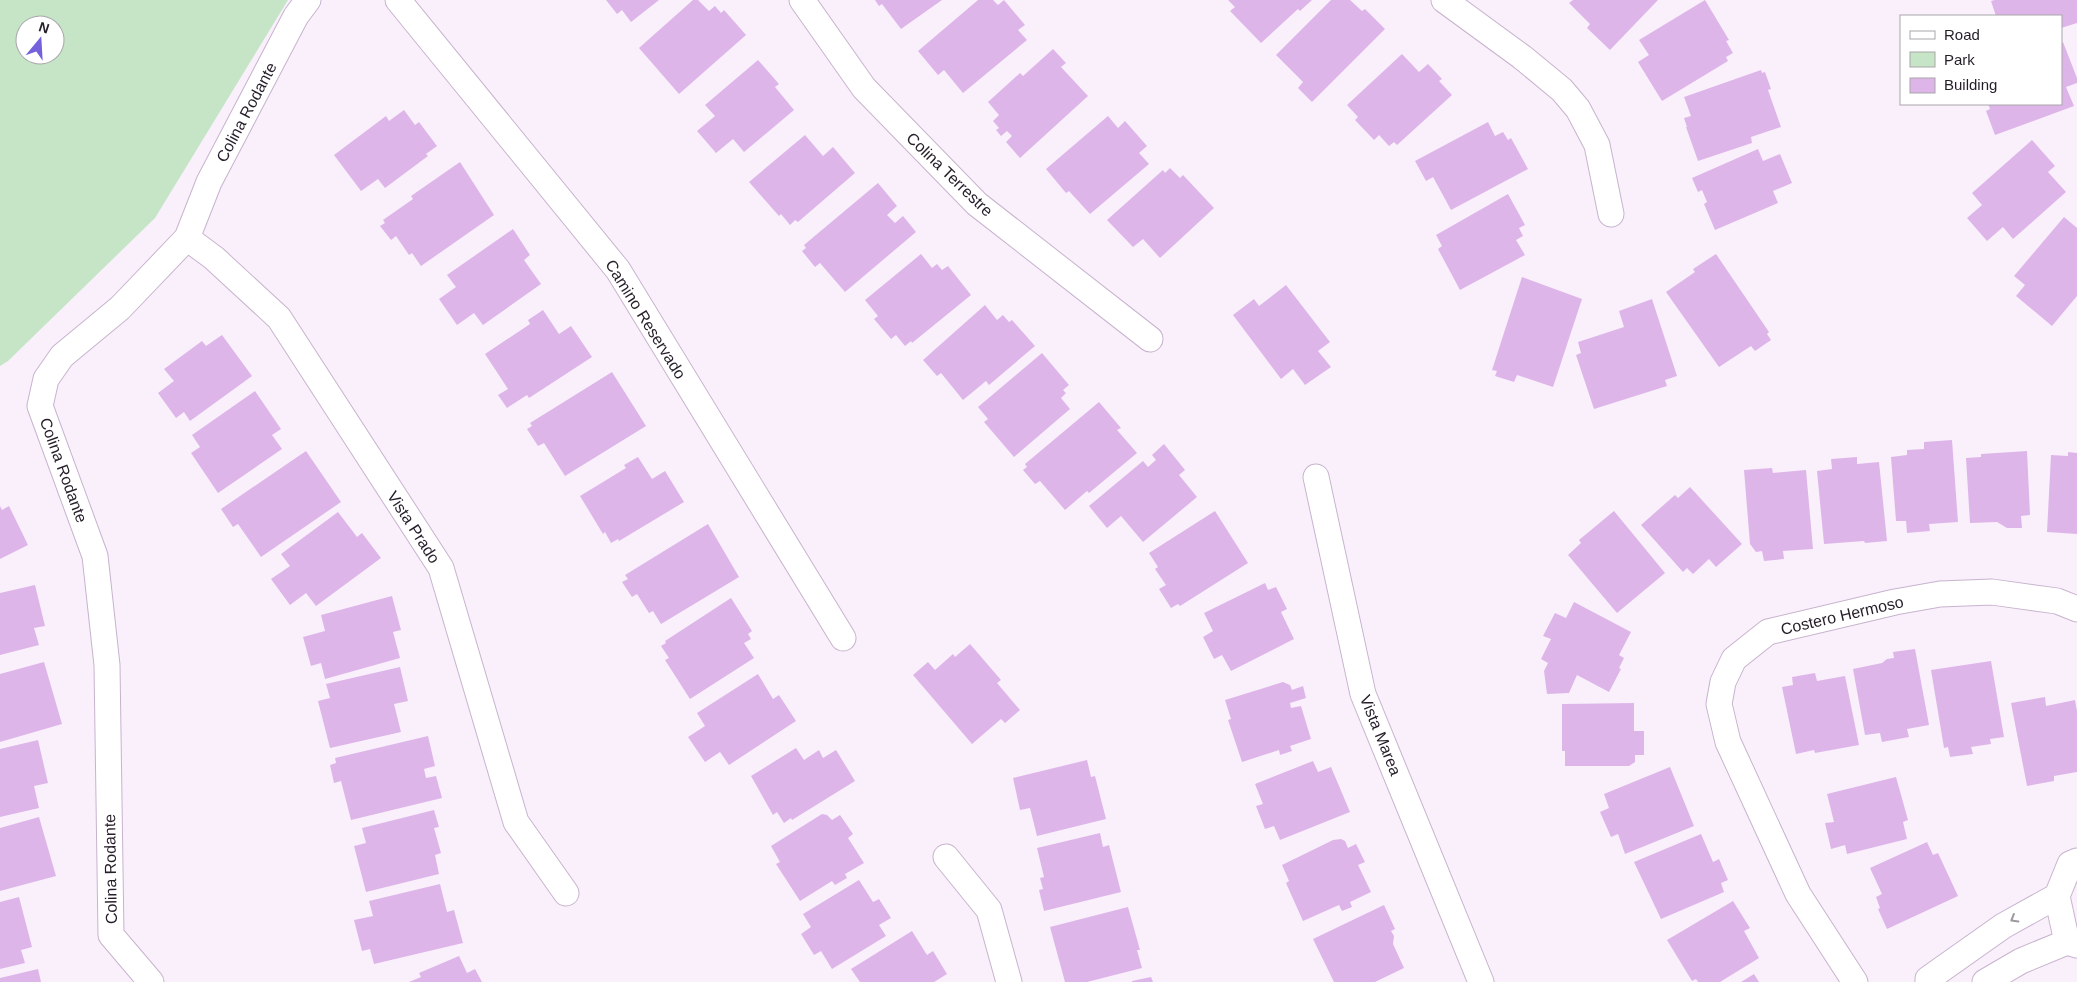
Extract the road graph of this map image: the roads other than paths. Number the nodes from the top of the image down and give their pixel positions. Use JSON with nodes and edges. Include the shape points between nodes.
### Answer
{"nodes":[{"id":1,"x":308,"y":0,"type":"edge"},
{"id":2,"x":398,"y":0,"type":"edge"},
{"id":3,"x":802,"y":0,"type":"edge"},
{"id":4,"x":1444,"y":0,"type":"edge"},
{"id":5,"x":1611,"y":214,"type":"dead end"},
{"id":6,"x":187,"y":238,"type":"junction"},
{"id":7,"x":1150,"y":339,"type":"dead end"},
{"id":8,"x":1316,"y":477,"type":"dead end"},
{"id":9,"x":2077,"y":609,"type":"edge"},
{"id":10,"x":843,"y":638,"type":"dead end"},
{"id":11,"x":946,"y":857,"type":"dead end"},
{"id":12,"x":2077,"y":861,"type":"edge"},
{"id":13,"x":566,"y":893,"type":"dead end"},
{"id":14,"x":2056,"y":896,"type":"junction"},
{"id":15,"x":2072,"y":944,"type":"edge"},
{"id":16,"x":151,"y":982,"type":"edge"},
{"id":17,"x":1009,"y":982,"type":"edge"},
{"id":18,"x":1482,"y":982,"type":"edge"},
{"id":19,"x":1855,"y":982,"type":"edge"},
{"id":20,"x":1928,"y":982,"type":"edge"},
{"id":21,"x":1985,"y":982,"type":"edge"}],
"edges":[{"from":1,"to":6,"type":"street","name":"Colina Rodante","via":[[296,16],[209,182]]},
{"from":2,"to":10,"type":"street","name":"Camino Reservado","via":[[618,270]]},
{"from":3,"to":7,"type":"street","name":"Colina Terrestre","via":[[864,88],[977,204]]},
{"from":4,"to":5,"type":"street","via":[[1522,57],[1562,90],[1578,109],[1597,145]]},
{"from":6,"to":13,"type":"street","name":"Vista Prado","via":[[214,258],[279,318],[440,568],[516,822]]},
{"from":6,"to":16,"type":"street","name":"Colina Rodante","via":[[120,308],[62,356],[46,379],[40,406],[95,556],[107,665],[111,935]]},
{"from":8,"to":18,"type":"street","name":"Vista Marea","via":[[1363,694]]},
{"from":9,"to":19,"type":"street","name":"Costero Hermoso","via":[[2057,602],[1992,592],[1940,594],[1768,632],[1734,658],[1723,682],[1719,704],[1728,742],[1798,894]]},
{"from":11,"to":17,"type":"street","via":[[989,910]]},
{"from":12,"to":14,"type":"street","via":[[2070,864]]},
{"from":14,"to":15,"type":"street"},
{"from":14,"to":20,"type":"street","one_way":true,"via":[[2003,926],[1928,978]]},
{"from":15,"to":21,"type":"street","via":[[2021,961]]}]}
